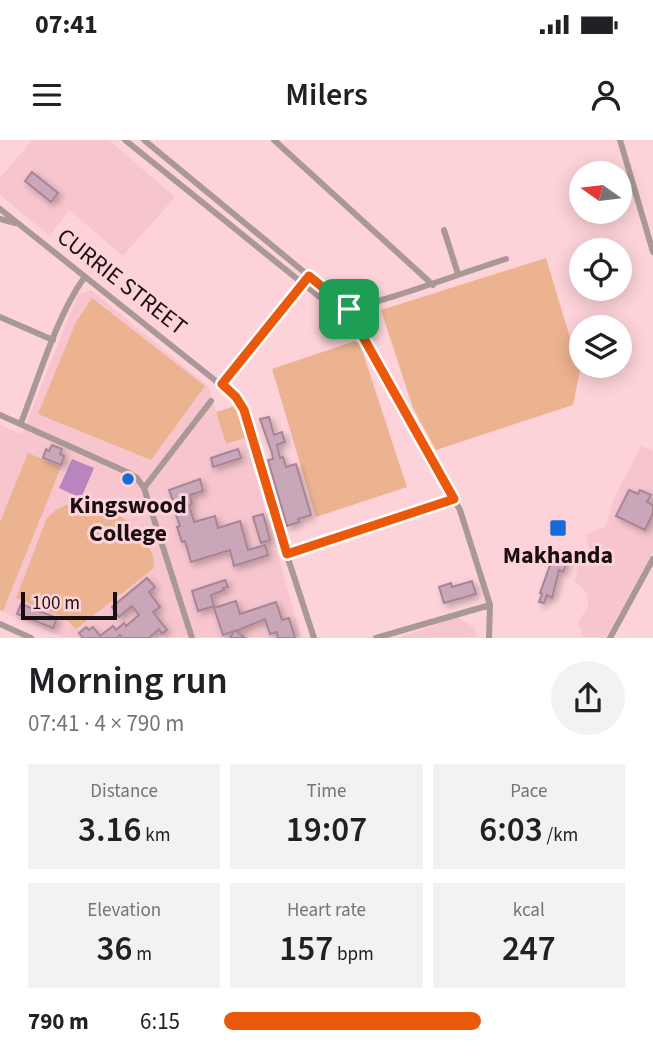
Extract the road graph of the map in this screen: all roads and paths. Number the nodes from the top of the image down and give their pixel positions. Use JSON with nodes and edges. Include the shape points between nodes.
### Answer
{"nodes":[{"id":1,"x":125,"y":140,"type":"edge"},
{"id":2,"x":274,"y":140,"type":"edge"},
{"id":3,"x":620,"y":140,"type":"edge"},
{"id":4,"x":146,"y":142,"type":"edge"},
{"id":5,"x":142,"y":154,"type":"junction"},
{"id":6,"x":203,"y":190,"type":"junction"},
{"id":7,"x":197,"y":199,"type":"junction"},
{"id":8,"x":0,"y":209,"type":"edge"},
{"id":9,"x":0,"y":219,"type":"edge"},
{"id":10,"x":17,"y":223,"type":"junction"},
{"id":11,"x":444,"y":230,"type":"dead end"},
{"id":12,"x":653,"y":252,"type":"edge"},
{"id":13,"x":506,"y":259,"type":"dead end"},
{"id":14,"x":458,"y":274,"type":"junction"},
{"id":15,"x":309,"y":276,"type":"junction"},
{"id":16,"x":84,"y":278,"type":"junction"},
{"id":17,"x":302,"y":285,"type":"junction"},
{"id":18,"x":433,"y":285,"type":"junction"},
{"id":19,"x":349,"y":309,"type":"junction"},
{"id":20,"x":336,"y":312,"type":"junction"},
{"id":21,"x":0,"y":317,"type":"edge"},
{"id":22,"x":358,"y":328,"type":"junction"},
{"id":23,"x":53,"y":340,"type":"junction"},
{"id":24,"x":222,"y":384,"type":"junction"},
{"id":25,"x":211,"y":401,"type":"dead end"},
{"id":26,"x":0,"y":415,"type":"edge"},
{"id":27,"x":21,"y":423,"type":"junction"},
{"id":28,"x":144,"y":488,"type":"junction"},
{"id":29,"x":454,"y":499,"type":"junction"},
{"id":30,"x":287,"y":554,"type":"junction"},
{"id":31,"x":653,"y":559,"type":"edge"},
{"id":32,"x":490,"y":605,"type":"junction"},
{"id":33,"x":0,"y":624,"type":"edge"},
{"id":34,"x":31,"y":638,"type":"edge"},
{"id":35,"x":192,"y":638,"type":"edge"},
{"id":36,"x":314,"y":638,"type":"edge"},
{"id":37,"x":376,"y":638,"type":"edge"},
{"id":38,"x":489,"y":638,"type":"edge"},
{"id":39,"x":610,"y":638,"type":"edge"}],
"edges":[{"from":1,"to":5,"type":"street"},
{"from":2,"to":18,"type":"street"},
{"from":3,"to":12,"type":"street"},
{"from":4,"to":5,"type":"street"},
{"from":4,"to":6,"type":"street"},
{"from":5,"to":7,"type":"street"},
{"from":6,"to":7,"type":"street"},
{"from":6,"to":15,"type":"street"},
{"from":7,"to":17,"type":"street"},
{"from":8,"to":10,"type":"street","name":"CURRIE STREET"},
{"from":9,"to":10,"type":"street"},
{"from":10,"to":16,"type":"street","name":"CURRIE STREET"},
{"from":11,"to":14,"type":"street"},
{"from":13,"to":14,"type":"street"},
{"from":14,"to":18,"type":"street"},
{"from":15,"to":17,"type":"street"},
{"from":15,"to":19,"type":"street"},
{"from":16,"to":23,"type":"street"},
{"from":16,"to":24,"type":"street","name":"CURRIE STREET"},
{"from":17,"to":20,"type":"street"},
{"from":17,"to":24,"type":"street"},
{"from":18,"to":19,"type":"street"},
{"from":19,"to":20,"type":"street"},
{"from":19,"to":22,"type":"street"},
{"from":20,"to":22,"type":"street"},
{"from":21,"to":23,"type":"street"},
{"from":22,"to":29,"type":"street"},
{"from":23,"to":27,"type":"street"},
{"from":24,"to":30,"type":"street","name":"CURRIE STREET","via":[[244,410]]},
{"from":25,"to":28,"type":"street"},
{"from":26,"to":27,"type":"street"},
{"from":27,"to":28,"type":"street","via":[[130,473]]},
{"from":28,"to":35,"type":"street"},
{"from":29,"to":30,"type":"street"},
{"from":29,"to":32,"type":"street"},
{"from":30,"to":36,"type":"street","name":"CURRIE STREET"},
{"from":31,"to":39,"type":"street"},
{"from":32,"to":37,"type":"street"},
{"from":32,"to":38,"type":"street"},
{"from":33,"to":34,"type":"street"}]}
